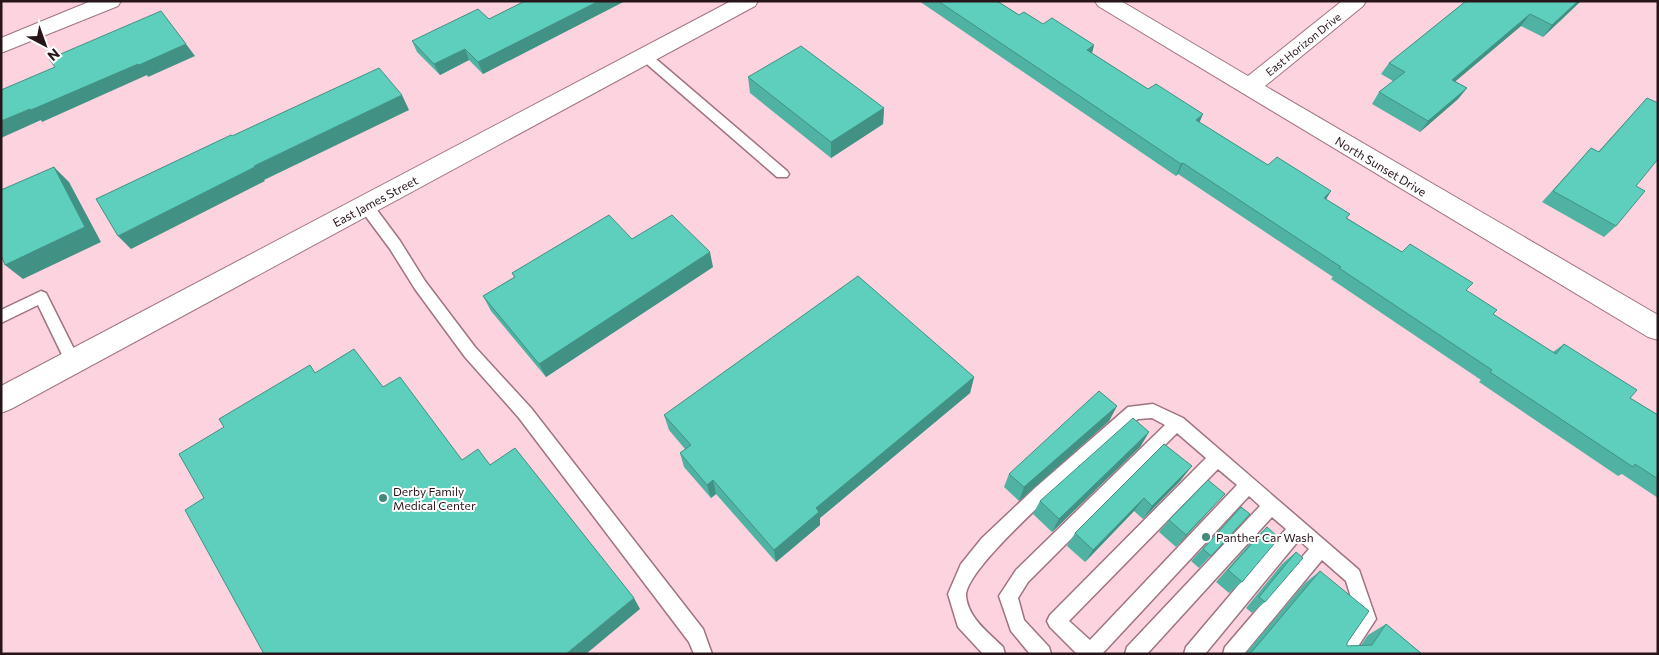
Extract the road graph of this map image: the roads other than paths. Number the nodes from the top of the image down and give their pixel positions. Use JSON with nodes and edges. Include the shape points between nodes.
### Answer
{"nodes":[{"id":1,"x":111,"y":1,"type":"edge"},
{"id":2,"x":748,"y":1,"type":"edge"},
{"id":3,"x":1105,"y":1,"type":"edge"},
{"id":4,"x":1356,"y":1,"type":"edge"},
{"id":5,"x":66,"y":9,"type":"edge"},
{"id":6,"x":1,"y":46,"type":"edge"},
{"id":7,"x":645,"y":56,"type":"junction"},
{"id":8,"x":1250,"y":87,"type":"junction"},
{"id":9,"x":782,"y":174,"type":"dead end"},
{"id":10,"x":366,"y":206,"type":"junction"},
{"id":11,"x":1,"y":317,"type":"edge"},
{"id":12,"x":1658,"y":329,"type":"edge"},
{"id":13,"x":73,"y":362,"type":"junction"},
{"id":14,"x":1,"y":400,"type":"edge"},
{"id":15,"x":1177,"y":423,"type":"junction"},
{"id":16,"x":1217,"y":458,"type":"junction"},
{"id":17,"x":1248,"y":485,"type":"junction"},
{"id":18,"x":1272,"y":505,"type":"junction"},
{"id":19,"x":1298,"y":528,"type":"junction"},
{"id":20,"x":1321,"y":548,"type":"junction"},
{"id":21,"x":1090,"y":653,"type":"edge"},
{"id":22,"x":702,"y":654,"type":"edge"},
{"id":23,"x":996,"y":654,"type":"edge"},
{"id":24,"x":1042,"y":654,"type":"edge"},
{"id":25,"x":1134,"y":654,"type":"edge"},
{"id":26,"x":1193,"y":654,"type":"edge"},
{"id":27,"x":1232,"y":654,"type":"edge"},
{"id":28,"x":1341,"y":654,"type":"edge"}],
"edges":[{"from":1,"to":5,"type":"street"},
{"from":2,"to":7,"type":"street","name":"East James Street"},
{"from":3,"to":8,"type":"street","name":"North Sunset Drive"},
{"from":4,"to":8,"type":"street","name":"East Horizon Drive"},
{"from":5,"to":6,"type":"street"},
{"from":7,"to":9,"type":"lane"},
{"from":7,"to":10,"type":"street","name":"East James Street"},
{"from":8,"to":12,"type":"street","name":"North Sunset Drive"},
{"from":10,"to":13,"type":"street","name":"East James Street"},
{"from":10,"to":22,"type":"lane","via":[[470,352],[525,413],[696,636]]},
{"from":11,"to":13,"type":"lane","via":[[41,297]]},
{"from":13,"to":14,"type":"street","name":"East James Street"},
{"from":15,"to":16,"type":"lane"},
{"from":15,"to":23,"type":"lane","via":[[1153,411],[1134,412],[1034,500],[988,544],[967,570],[957,594],[964,621]]},
{"from":15,"to":24,"type":"lane","via":[[1022,576],[1008,596],[1017,624]]},
{"from":16,"to":17,"type":"lane"},
{"from":16,"to":21,"type":"lane","via":[[1056,621]]},
{"from":17,"to":18,"type":"lane"},
{"from":17,"to":21,"type":"lane"},
{"from":18,"to":19,"type":"lane"},
{"from":18,"to":25,"type":"lane"},
{"from":19,"to":20,"type":"lane"},
{"from":19,"to":26,"type":"lane"},
{"from":20,"to":27,"type":"lane"},
{"from":20,"to":28,"type":"lane","via":[[1353,576],[1367,619]]}]}
